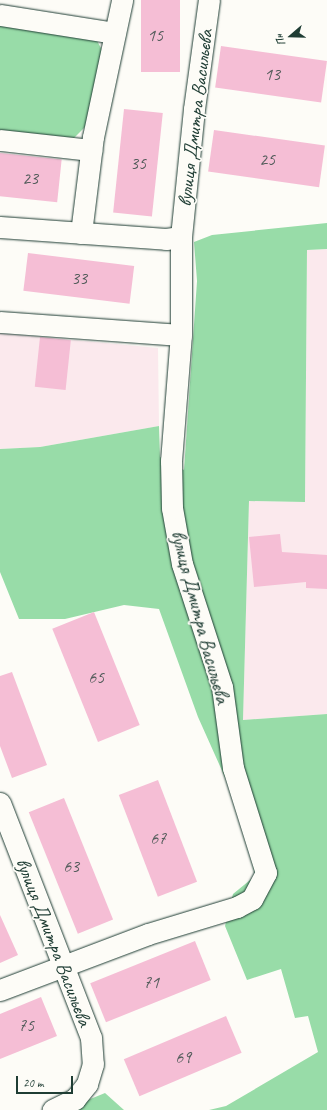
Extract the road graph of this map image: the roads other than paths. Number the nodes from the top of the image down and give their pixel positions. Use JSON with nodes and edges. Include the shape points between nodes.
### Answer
{"nodes":[{"id":1,"x":122,"y":0,"type":"edge"},
{"id":2,"x":209,"y":0,"type":"edge"},
{"id":3,"x":0,"y":15,"type":"edge"},
{"id":4,"x":115,"y":33,"type":"junction"},
{"id":5,"x":0,"y":140,"type":"edge"},
{"id":6,"x":91,"y":150,"type":"junction"},
{"id":7,"x":0,"y":227,"type":"edge"},
{"id":8,"x":81,"y":233,"type":"junction"},
{"id":9,"x":182,"y":237,"type":"junction"},
{"id":10,"x":0,"y":322,"type":"edge"},
{"id":11,"x":181,"y":335,"type":"junction"},
{"id":12,"x":0,"y":803,"type":"edge"},
{"id":13,"x":62,"y":965,"type":"junction"},
{"id":14,"x":0,"y":990,"type":"edge"},
{"id":15,"x":52,"y":1110,"type":"edge"}],
"edges":[{"from":1,"to":4,"type":"street"},
{"from":2,"to":9,"type":"street","name":"вулиця Дмитра Васильєва","via":[[194,109]]},
{"from":3,"to":4,"type":"street"},
{"from":4,"to":6,"type":"street"},
{"from":5,"to":6,"type":"street"},
{"from":6,"to":8,"type":"street"},
{"from":7,"to":8,"type":"street","name":"вулиця Дмитра Васильєва"},
{"from":8,"to":9,"type":"street","name":"вулиця Дмитра Васильєва","via":[[166,239]]},
{"from":9,"to":11,"type":"street","name":"вулиця Дмитра Васильєва"},
{"from":10,"to":11,"type":"street"},
{"from":11,"to":13,"type":"street","name":"вулиця Дмитра Васильєва","via":[[171,461],[172,508],[182,564],[222,687],[233,768],[266,873],[252,900],[237,907],[148,934]]},
{"from":12,"to":13,"type":"street","name":"вулиця Дмитра Васильєва"},
{"from":13,"to":14,"type":"street","name":"вулиця Дмитра Васильєва"},
{"from":13,"to":15,"type":"street","name":"вулиця Дмитра Васильєва","via":[[91,1038],[93,1064],[87,1084],[75,1099]]}]}
